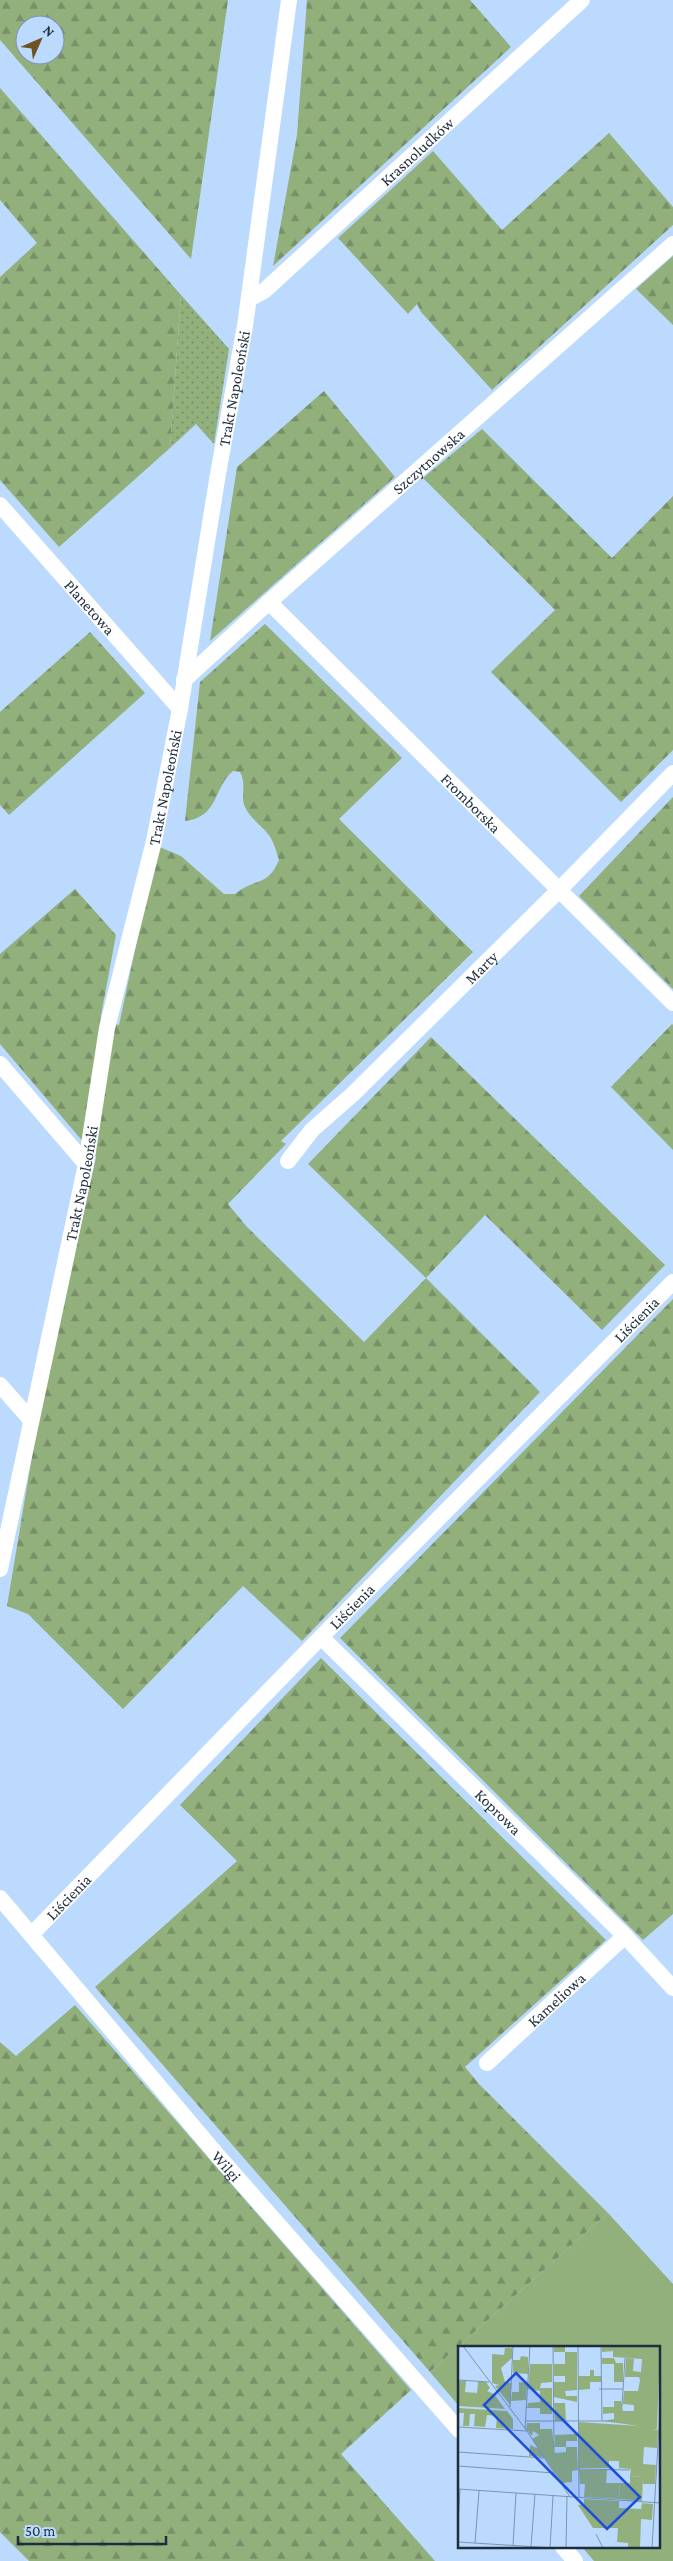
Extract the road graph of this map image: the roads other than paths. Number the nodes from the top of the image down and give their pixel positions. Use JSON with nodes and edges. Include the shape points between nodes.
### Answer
{"nodes":[{"id":1,"x":289,"y":0,"type":"edge"},
{"id":2,"x":582,"y":0,"type":"edge"},
{"id":3,"x":673,"y":244,"type":"edge"},
{"id":4,"x":249,"y":299,"type":"junction"},
{"id":5,"x":0,"y":505,"type":"edge"},
{"id":6,"x":269,"y":602,"type":"junction"},
{"id":7,"x":184,"y":680,"type":"junction"},
{"id":8,"x":180,"y":709,"type":"junction"},
{"id":9,"x":673,"y":773,"type":"edge"},
{"id":10,"x":559,"y":890,"type":"junction"},
{"id":11,"x":673,"y":1003,"type":"edge"},
{"id":12,"x":0,"y":1064,"type":"edge"},
{"id":13,"x":288,"y":1161,"type":"dead end"},
{"id":14,"x":86,"y":1164,"type":"junction"},
{"id":15,"x":673,"y":1282,"type":"edge"},
{"id":16,"x":0,"y":1385,"type":"edge"},
{"id":17,"x":30,"y":1419,"type":"junction"},
{"id":18,"x":0,"y":1569,"type":"edge"},
{"id":19,"x":321,"y":1637,"type":"junction"},
{"id":20,"x":0,"y":1898,"type":"edge"},
{"id":21,"x":32,"y":1934,"type":"junction"},
{"id":22,"x":625,"y":1936,"type":"junction"},
{"id":23,"x":673,"y":1988,"type":"edge"},
{"id":24,"x":487,"y":2063,"type":"dead end"},
{"id":25,"x":458,"y":2429,"type":"edge"},
{"id":26,"x":564,"y":2548,"type":"edge"},
{"id":27,"x":575,"y":2561,"type":"edge"}],
"edges":[{"from":1,"to":4,"type":"street","name":"Trakt Napoleoński"},
{"from":2,"to":4,"type":"street","name":"Krasnoludków","via":[[264,291]]},
{"from":3,"to":6,"type":"street","name":"Szczytnowska"},
{"from":4,"to":7,"type":"street","name":"Trakt Napoleoński"},
{"from":5,"to":8,"type":"street","name":"Planetowa"},
{"from":6,"to":7,"type":"street","name":"Szczytnowska"},
{"from":6,"to":10,"type":"street","name":"Fromborska"},
{"from":7,"to":8,"type":"street","name":"Trakt Napoleoński"},
{"from":8,"to":14,"type":"street","name":"Trakt Napoleoński","via":[[154,841],[107,1028]]},
{"from":9,"to":10,"type":"street","name":"Marty"},
{"from":10,"to":11,"type":"street","name":"Fromborska"},
{"from":10,"to":13,"type":"street","name":"Marty","via":[[353,1094],[312,1130]]},
{"from":12,"to":14,"type":"street"},
{"from":14,"to":17,"type":"street","name":"Trakt Napoleoński"},
{"from":15,"to":19,"type":"street","name":"Liścienia"},
{"from":16,"to":17,"type":"street"},
{"from":17,"to":18,"type":"street","name":"Trakt Napoleoński"},
{"from":19,"to":21,"type":"street","name":"Liścienia"},
{"from":19,"to":22,"type":"street","name":"Koprowa"},
{"from":20,"to":21,"type":"street","name":"Wilgi"},
{"from":21,"to":25,"type":"street","name":"Wilgi","via":[[218,2156]]},
{"from":22,"to":23,"type":"street","name":"Koprowa"},
{"from":22,"to":24,"type":"street","name":"Kameliowa"},
{"from":26,"to":27,"type":"street"}]}
